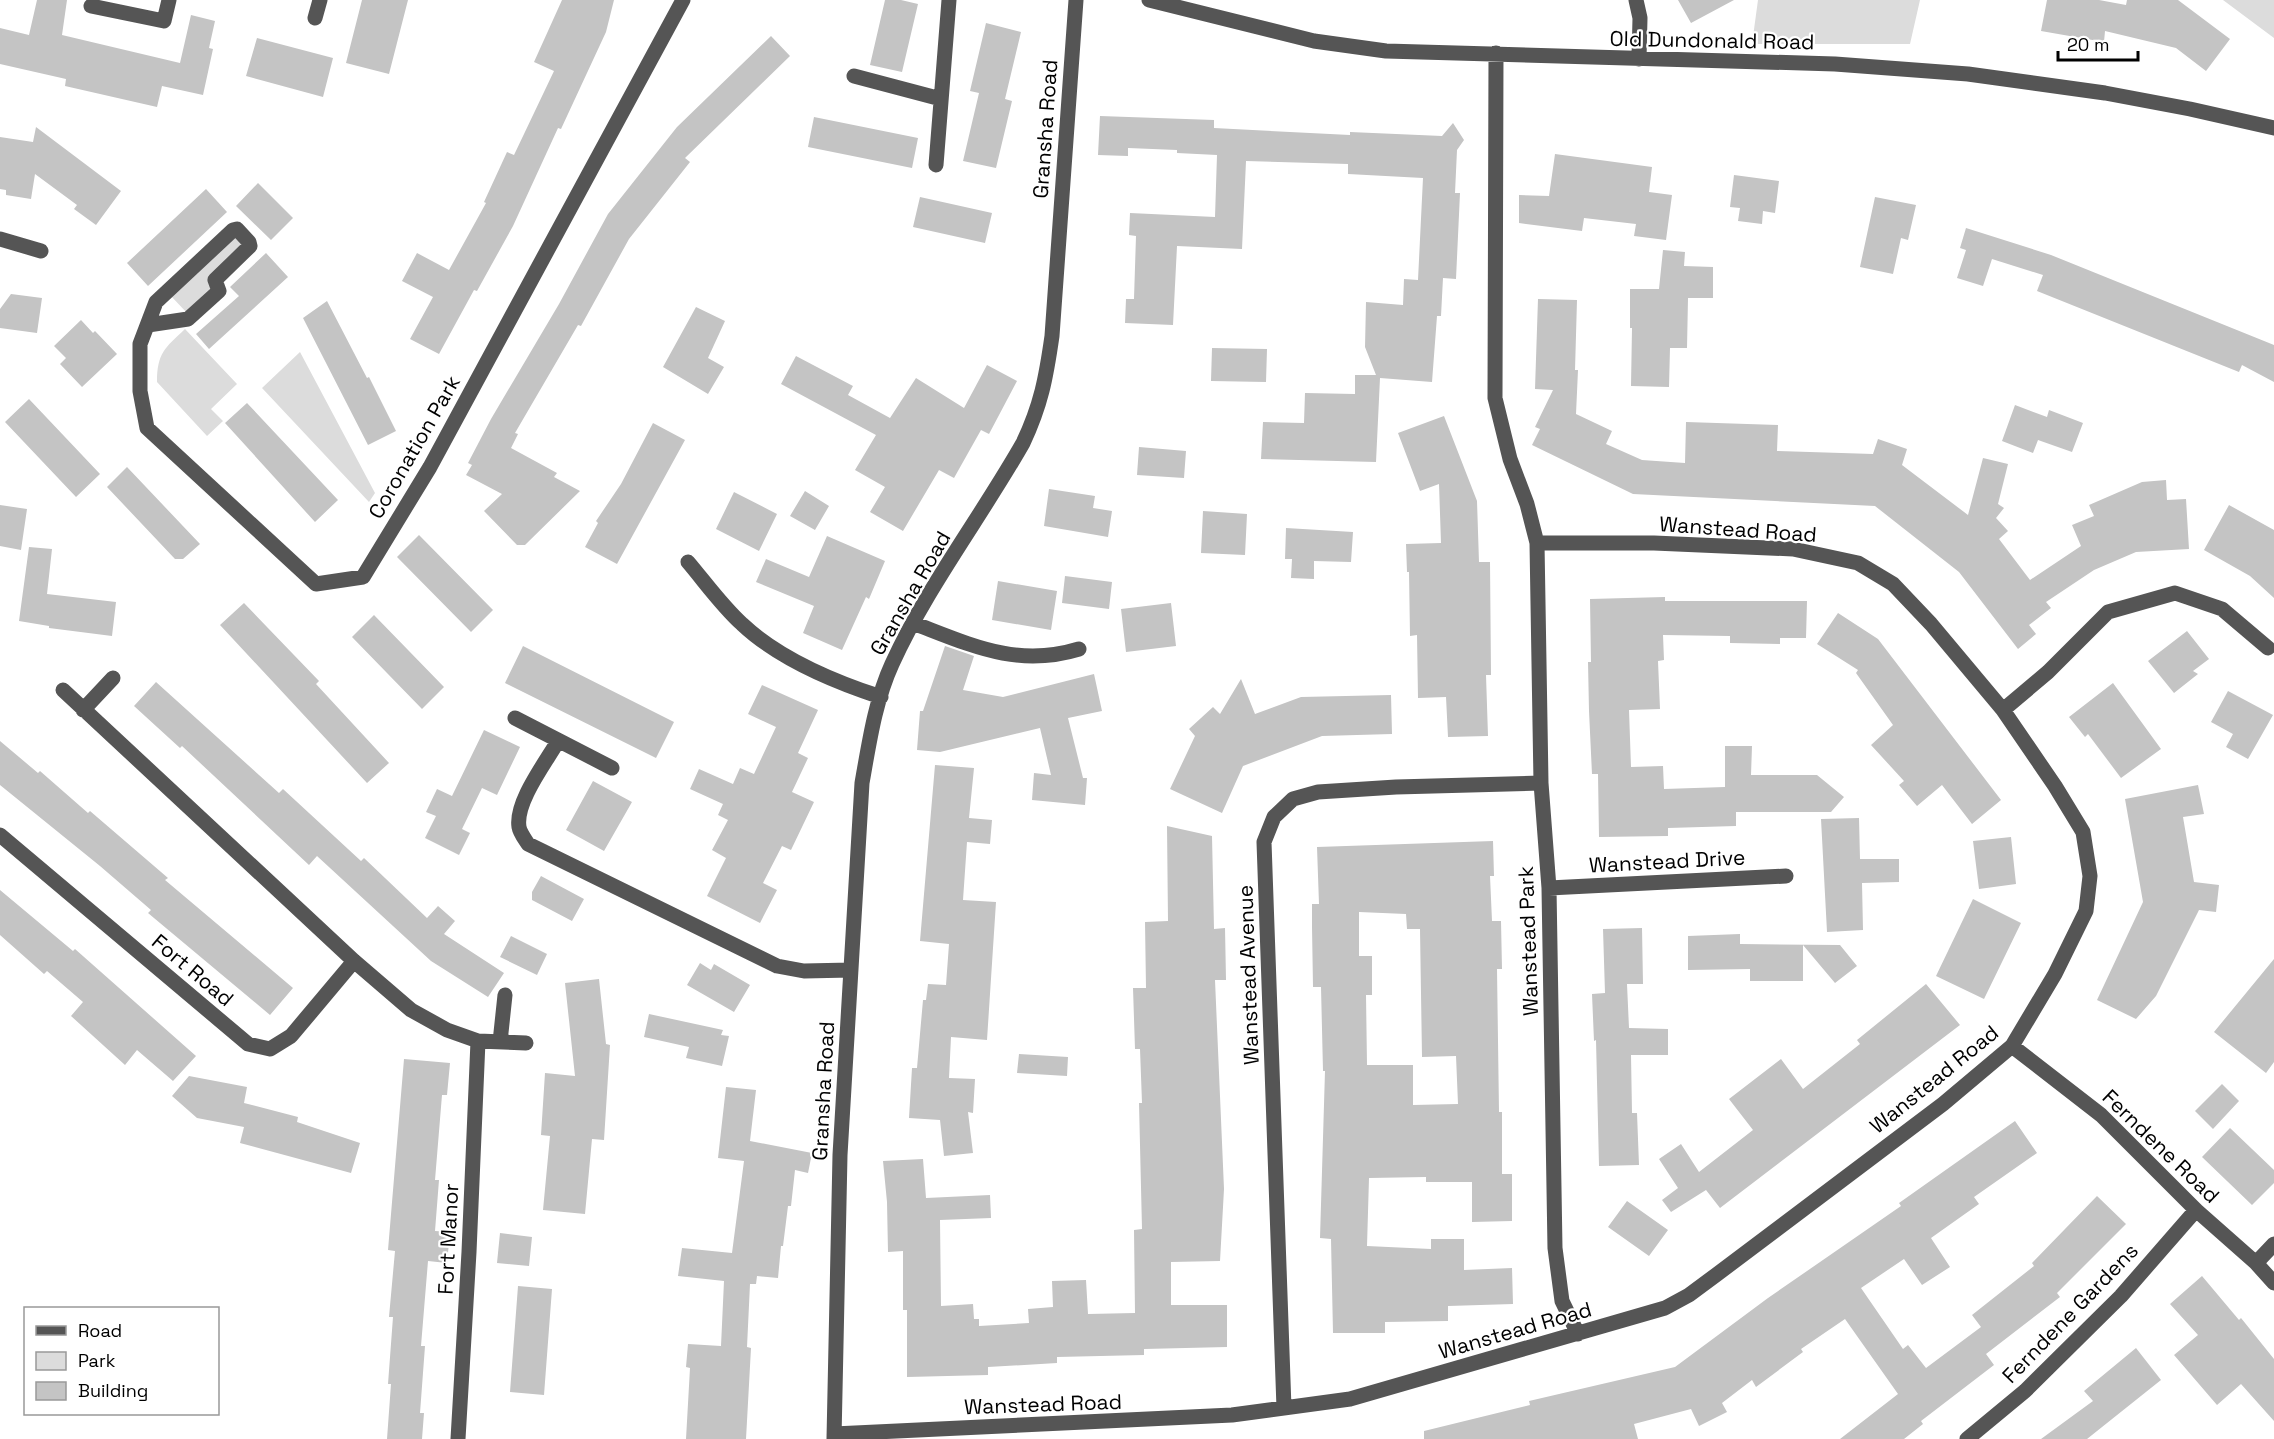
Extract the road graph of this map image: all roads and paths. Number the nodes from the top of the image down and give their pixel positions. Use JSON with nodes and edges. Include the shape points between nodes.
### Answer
{"nodes":[{"id":1,"x":169,"y":0,"type":"edge"},
{"id":2,"x":320,"y":0,"type":"edge"},
{"id":3,"x":682,"y":0,"type":"edge"},
{"id":4,"x":949,"y":0,"type":"edge"},
{"id":5,"x":1076,"y":0,"type":"edge"},
{"id":6,"x":1149,"y":0,"type":"edge"},
{"id":7,"x":1636,"y":0,"type":"edge"},
{"id":8,"x":91,"y":6,"type":"dead end"},
{"id":9,"x":315,"y":18,"type":"dead end"},
{"id":10,"x":1496,"y":53,"type":"junction"},
{"id":11,"x":1639,"y":59,"type":"junction"},
{"id":12,"x":854,"y":75,"type":"dead end"},
{"id":13,"x":941,"y":99,"type":"junction"},
{"id":14,"x":2274,"y":128,"type":"edge"},
{"id":15,"x":936,"y":165,"type":"dead end"},
{"id":16,"x":0,"y":239,"type":"edge"},
{"id":17,"x":41,"y":251,"type":"dead end"},
{"id":18,"x":148,"y":325,"type":"junction"},
{"id":19,"x":1537,"y":543,"type":"junction"},
{"id":20,"x":688,"y":562,"type":"dead end"},
{"id":21,"x":913,"y":623,"type":"junction"},
{"id":22,"x":2268,"y":648,"type":"dead end"},
{"id":23,"x":1079,"y":649,"type":"dead end"},
{"id":24,"x":113,"y":678,"type":"dead end"},
{"id":25,"x":63,"y":690,"type":"dead end"},
{"id":26,"x":881,"y":697,"type":"junction"},
{"id":27,"x":83,"y":710,"type":"junction"},
{"id":28,"x":2003,"y":710,"type":"junction"},
{"id":29,"x":515,"y":718,"type":"dead end"},
{"id":30,"x":558,"y":741,"type":"junction"},
{"id":31,"x":612,"y":768,"type":"dead end"},
{"id":32,"x":1541,"y":783,"type":"junction"},
{"id":33,"x":0,"y":835,"type":"edge"},
{"id":34,"x":1786,"y":876,"type":"dead end"},
{"id":35,"x":1549,"y":888,"type":"junction"},
{"id":36,"x":354,"y":961,"type":"junction"},
{"id":37,"x":851,"y":970,"type":"junction"},
{"id":38,"x":505,"y":995,"type":"dead end"},
{"id":39,"x":478,"y":1041,"type":"junction"},
{"id":40,"x":500,"y":1042,"type":"junction"},
{"id":41,"x":526,"y":1043,"type":"dead end"},
{"id":42,"x":2012,"y":1046,"type":"junction"},
{"id":43,"x":2196,"y":1210,"type":"junction"},
{"id":44,"x":2274,"y":1244,"type":"edge"},
{"id":45,"x":2256,"y":1263,"type":"junction"},
{"id":46,"x":2274,"y":1283,"type":"edge"},
{"id":47,"x":1578,"y":1334,"type":"junction"},
{"id":48,"x":1284,"y":1408,"type":"junction"},
{"id":49,"x":1090,"y":1431,"type":"edge"},
{"id":50,"x":834,"y":1436,"type":"edge"},
{"id":51,"x":458,"y":1439,"type":"edge"},
{"id":52,"x":1967,"y":1439,"type":"edge"}],
"edges":[{"from":1,"to":8,"type":"street","via":[[164,21]]},
{"from":2,"to":9,"type":"street"},
{"from":3,"to":18,"type":"street","name":"Coronation Park","via":[[430,467],[363,576],[316,584],[147,428],[140,391],[140,344]]},
{"from":4,"to":13,"type":"street"},
{"from":5,"to":21,"type":"street","name":"Gransha Road","via":[[1052,336],[1045,384],[1023,443]]},
{"from":6,"to":10,"type":"street","name":"Old Dundonald Road","via":[[1314,41],[1386,51]]},
{"from":7,"to":11,"type":"street","via":[[1640,18]]},
{"from":10,"to":11,"type":"street","name":"Old Dundonald Road"},
{"from":10,"to":19,"type":"street","via":[[1495,398]]},
{"from":11,"to":14,"type":"street","name":"Old Dundonald Road","via":[[1835,64],[1968,74],[2105,93]]},
{"from":12,"to":13,"type":"street"},
{"from":13,"to":15,"type":"street"},
{"from":16,"to":17,"type":"street"},
{"from":18,"to":18,"type":"street","name":"Coronation Park","via":[[156,302],[237,229],[250,246],[215,280],[219,291],[188,319]]},
{"from":19,"to":28,"type":"street","name":"Wanstead Road","via":[[1793,549],[1858,563],[1893,584]]},
{"from":19,"to":32,"type":"street","name":"Wanstead Park"},
{"from":20,"to":26,"type":"street","via":[[742,624],[775,650]]},
{"from":21,"to":23,"type":"street","via":[[975,647],[1023,657],[1057,656]]},
{"from":21,"to":26,"type":"street","name":"Gransha Road","via":[[891,665]]},
{"from":22,"to":28,"type":"street","via":[[2222,609],[2175,592],[2108,612]]},
{"from":24,"to":27,"type":"street"},
{"from":25,"to":27,"type":"street"},
{"from":26,"to":37,"type":"street","name":"Gransha Road","via":[[862,783]]},
{"from":27,"to":36,"type":"street"},
{"from":28,"to":42,"type":"street","name":"Wanstead Road","via":[[2083,832],[2090,876],[2086,911],[2055,974]]},
{"from":29,"to":30,"type":"street"},
{"from":30,"to":31,"type":"street"},
{"from":30,"to":37,"type":"street","via":[[520,810],[519,829],[528,844],[777,966],[804,971]]},
{"from":32,"to":35,"type":"street","name":"Wanstead Park"},
{"from":32,"to":48,"type":"street","name":"Wanstead Avenue","via":[[1318,792],[1293,800],[1274,817],[1264,842]]},
{"from":33,"to":36,"type":"street","name":"Fort Road","via":[[248,1044],[270,1049],[291,1036]]},
{"from":34,"to":35,"type":"street","name":"Wanstead Drive"},
{"from":35,"to":47,"type":"street","name":"Wanstead Park","via":[[1555,1248],[1562,1301]]},
{"from":36,"to":39,"type":"street","via":[[411,1010],[447,1030]]},
{"from":37,"to":50,"type":"street","name":"Gransha Road","via":[[839,1191]]},
{"from":38,"to":40,"type":"street"},
{"from":39,"to":40,"type":"street"},
{"from":39,"to":51,"type":"street","name":"Fort Manor"},
{"from":40,"to":41,"type":"street"},
{"from":42,"to":43,"type":"street","name":"Ferndene Road","via":[[2101,1115]]},
{"from":42,"to":47,"type":"street","name":"Wanstead Road","via":[[1943,1104],[1689,1295],[1665,1308]]},
{"from":43,"to":45,"type":"street","name":"Ferndene Road"},
{"from":43,"to":52,"type":"street","name":"Ferndene Gardens","via":[[2121,1296],[2025,1391]]},
{"from":44,"to":45,"type":"street"},
{"from":45,"to":46,"type":"street","name":"Ferndene Road"},
{"from":47,"to":48,"type":"street","name":"Wanstead Road","via":[[1350,1399]]},
{"from":48,"to":49,"type":"street","name":"Wanstead Road"},
{"from":49,"to":50,"type":"street","name":"Wanstead Road"}]}
